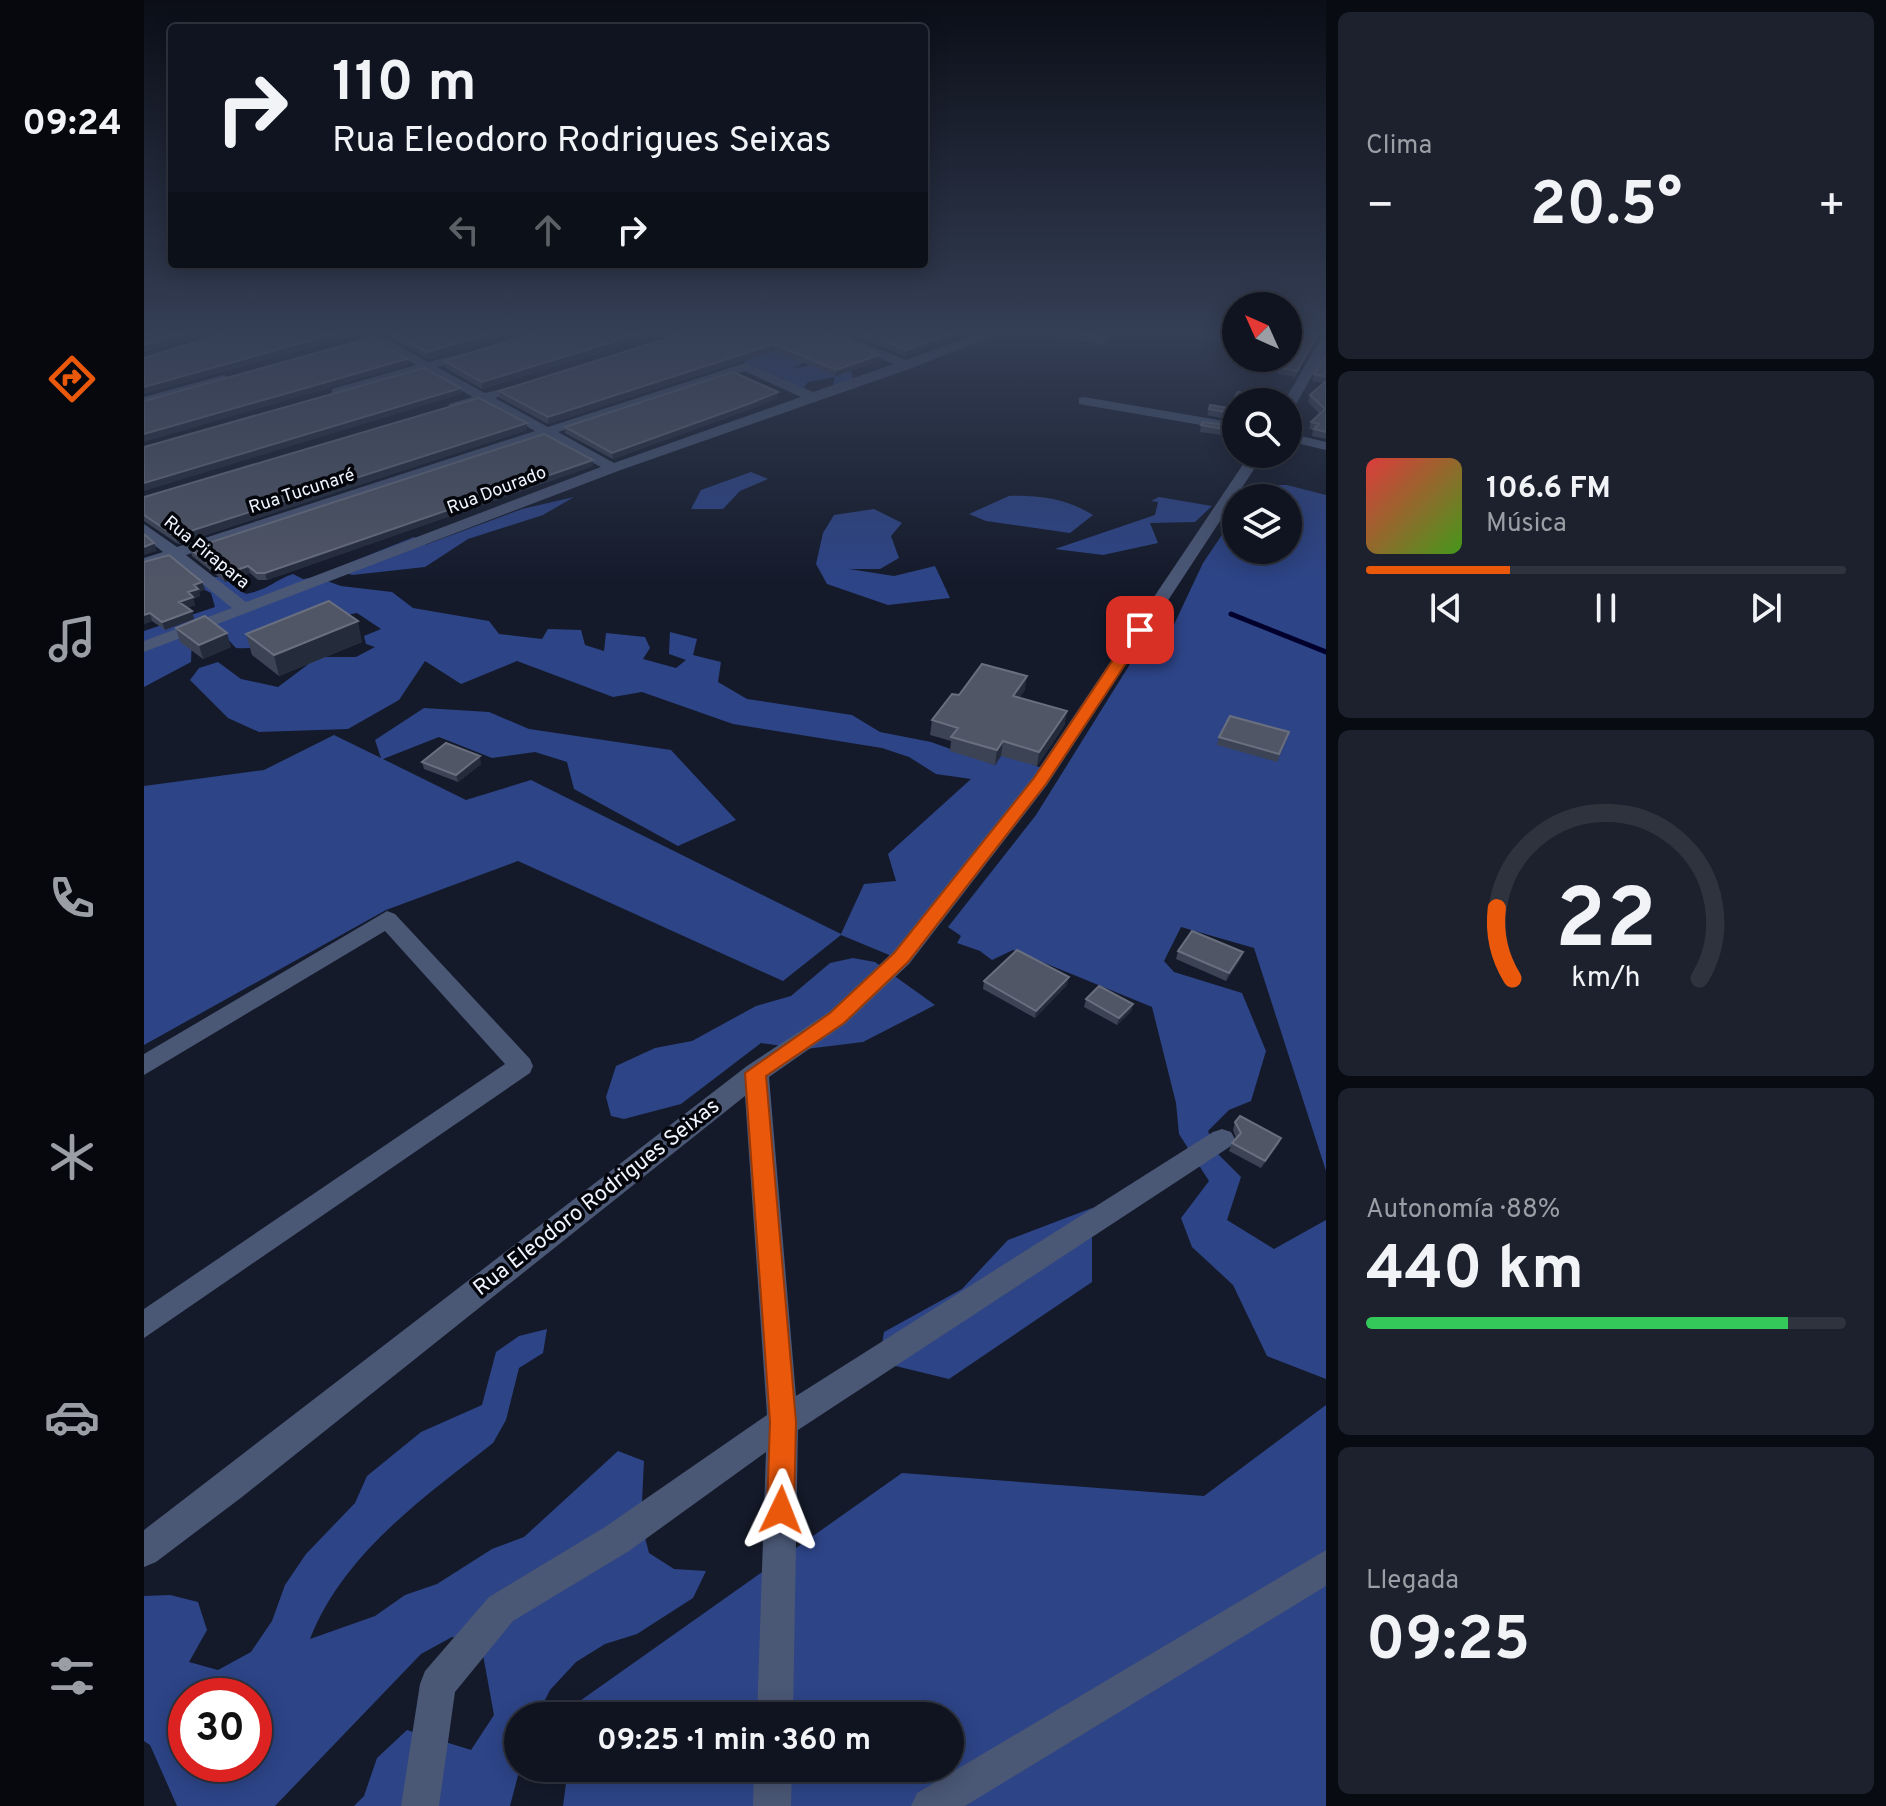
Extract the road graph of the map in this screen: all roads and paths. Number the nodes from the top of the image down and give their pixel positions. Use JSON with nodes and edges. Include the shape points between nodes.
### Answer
{"nodes":[{"id":1,"x":516,"y":414,"type":"edge"},
{"id":2,"x":598,"y":414,"type":"edge"},
{"id":3,"x":768,"y":414,"type":"edge"},
{"id":4,"x":1162,"y":414,"type":"edge"},
{"id":5,"x":1222,"y":425,"type":"edge"},
{"id":6,"x":546,"y":431,"type":"junction"},
{"id":7,"x":1302,"y":440,"type":"edge"},
{"id":8,"x":1326,"y":446,"type":"edge"},
{"id":9,"x":613,"y":468,"type":"junction"},
{"id":10,"x":1248,"y":468,"type":"edge"},
{"id":11,"x":144,"y":529,"type":"edge"},
{"id":12,"x":172,"y":554,"type":"junction"},
{"id":13,"x":144,"y":563,"type":"edge"},
{"id":14,"x":244,"y":609,"type":"junction"},
{"id":15,"x":144,"y":647,"type":"edge"},
{"id":16,"x":144,"y":1066,"type":"edge"},
{"id":17,"x":756,"y":1073,"type":"junction"},
{"id":18,"x":1222,"y":1139,"type":"dead end"},
{"id":19,"x":144,"y":1325,"type":"edge"},
{"id":20,"x":783,"y":1422,"type":"junction"},
{"id":21,"x":144,"y":1550,"type":"edge"},
{"id":22,"x":1326,"y":1567,"type":"edge"},
{"id":23,"x":775,"y":1702,"type":"edge"},
{"id":24,"x":773,"y":1782,"type":"edge"},
{"id":25,"x":420,"y":1806,"type":"edge"},
{"id":26,"x":772,"y":1806,"type":"edge"},
{"id":27,"x":930,"y":1806,"type":"edge"}],
"edges":[{"from":1,"to":6,"type":"street"},
{"from":2,"to":6,"type":"street","name":"Rua Tucunaré"},
{"from":3,"to":9,"type":"street","name":"Rua Dourado"},
{"from":4,"to":5,"type":"street"},
{"from":6,"to":9,"type":"street"},
{"from":6,"to":12,"type":"street","name":"Rua Tucunaré"},
{"from":7,"to":8,"type":"street"},
{"from":9,"to":14,"type":"street","name":"Rua Dourado"},
{"from":10,"to":17,"type":"street","name":"Rua Eleodoro Rodrigues Seixas","via":[[1040,781],[901,958],[837,1018]]},
{"from":11,"to":12,"type":"street","name":"Rua Pirapara"},
{"from":12,"to":13,"type":"street","name":"Rua Tucunaré"},
{"from":12,"to":14,"type":"street","name":"Rua Pirapara"},
{"from":14,"to":15,"type":"street","name":"Rua Dourado"},
{"from":16,"to":19,"type":"street","via":[[387,919],[521,1066]]},
{"from":17,"to":20,"type":"street"},
{"from":17,"to":21,"type":"street","name":"Rua Eleodoro Rodrigues Seixas"},
{"from":18,"to":20,"type":"street"},
{"from":20,"to":23,"type":"street"},
{"from":20,"to":25,"type":"street","via":[[617,1539],[501,1609],[438,1684]]},
{"from":22,"to":27,"type":"street"},
{"from":24,"to":26,"type":"street"}]}
